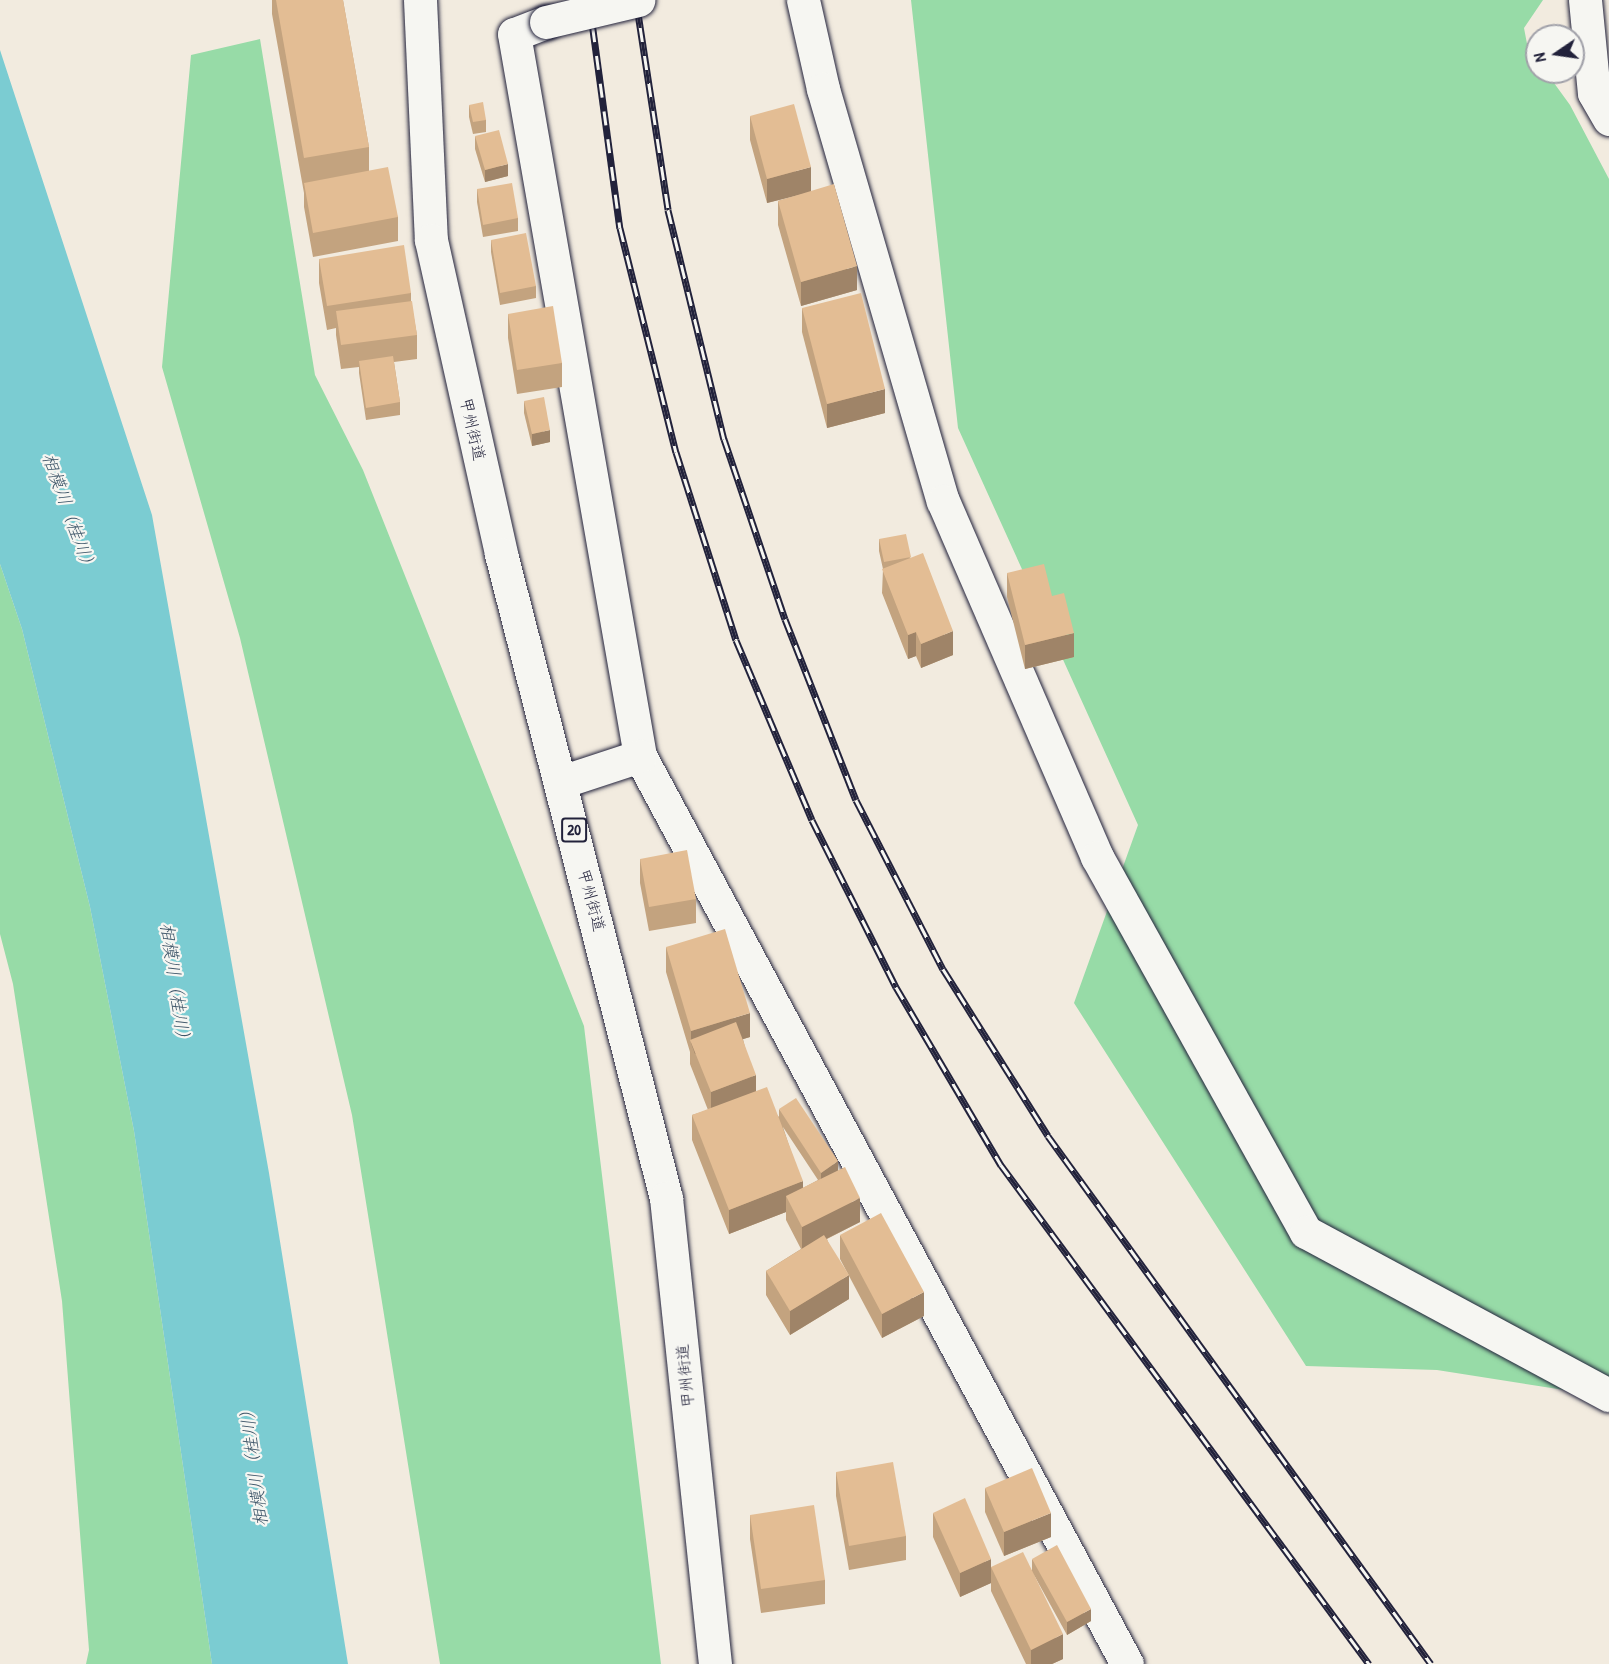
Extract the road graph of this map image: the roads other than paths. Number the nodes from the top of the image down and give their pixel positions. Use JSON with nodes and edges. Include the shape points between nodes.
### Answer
{"nodes":[{"id":1,"x":420,"y":0,"type":"edge"},
{"id":2,"x":638,"y":0,"type":"edge"},
{"id":3,"x":803,"y":0,"type":"edge"},
{"id":4,"x":1585,"y":0,"type":"edge"},
{"id":5,"x":1609,"y":119,"type":"edge"},
{"id":6,"x":640,"y":756,"type":"junction"},
{"id":7,"x":561,"y":782,"type":"junction"},
{"id":8,"x":1609,"y":1395,"type":"edge"},
{"id":9,"x":715,"y":1664,"type":"edge"},
{"id":10,"x":1127,"y":1664,"type":"edge"}],
"edges":[{"from":1,"to":7,"type":"main road","name":"甲州街道","number":"20","via":[[431,240],[501,554]]},
{"from":2,"to":6,"type":"main road","bridge":true,"via":[[546,22],[514,34]]},
{"from":3,"to":8,"type":"main road","via":[[823,89],[943,501],[1096,857],[1306,1232]]},
{"from":4,"to":5,"type":"main road","via":[[1594,93]]},
{"from":6,"to":7,"type":"main road"},
{"from":6,"to":10,"type":"main road"},
{"from":7,"to":9,"type":"main road","name":"甲州街道","number":"20","via":[[666,1198]]}]}
